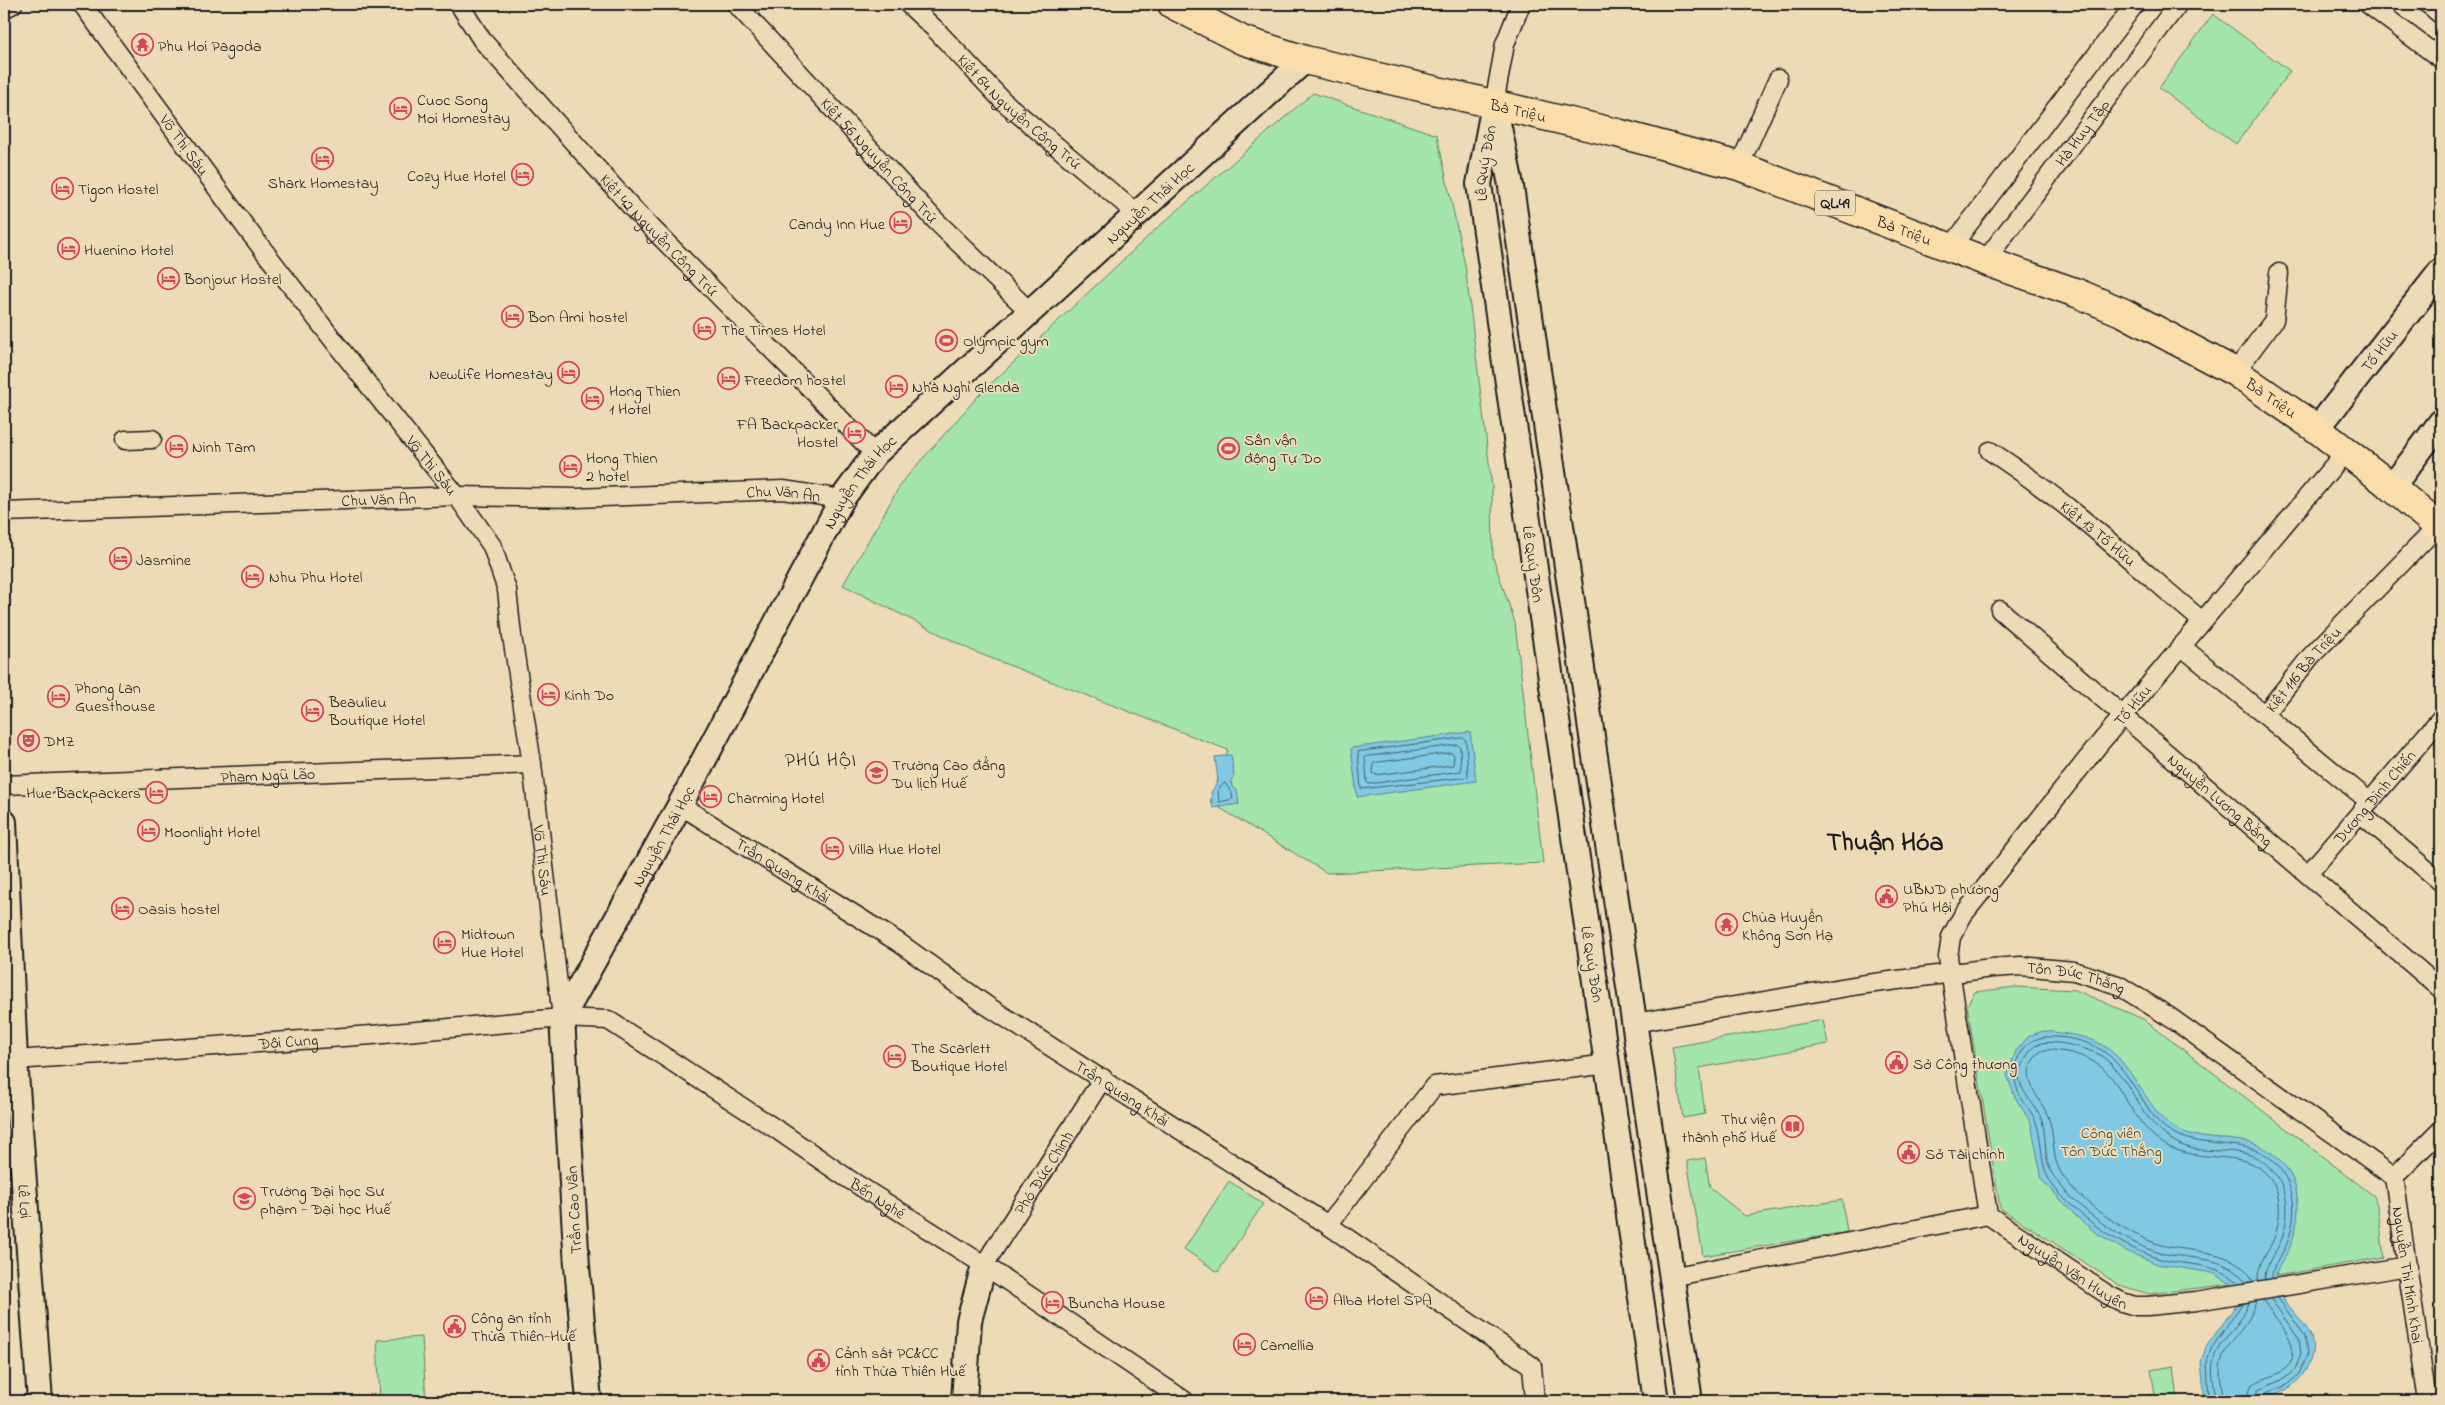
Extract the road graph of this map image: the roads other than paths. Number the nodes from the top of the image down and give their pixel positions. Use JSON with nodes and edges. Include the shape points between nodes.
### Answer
{"nodes":[{"id":1,"x":12,"y":4,"type":"edge"},
{"id":2,"x":82,"y":4,"type":"edge"},
{"id":3,"x":459,"y":4,"type":"edge"},
{"id":4,"x":736,"y":4,"type":"edge"},
{"id":5,"x":908,"y":4,"type":"edge"},
{"id":6,"x":1172,"y":4,"type":"edge"},
{"id":7,"x":1521,"y":4,"type":"edge"},
{"id":8,"x":2135,"y":4,"type":"edge"},
{"id":9,"x":2178,"y":4,"type":"edge"},
{"id":10,"x":2368,"y":4,"type":"edge"},
{"id":11,"x":2428,"y":4,"type":"edge"},
{"id":12,"x":4,"y":9,"type":"edge"},
{"id":13,"x":2441,"y":15,"type":"edge"},
{"id":14,"x":1305,"y":60,"type":"junction"},
{"id":15,"x":2441,"y":60,"type":"edge"},
{"id":16,"x":1778,"y":79,"type":"dead end"},
{"id":17,"x":1494,"y":104,"type":"junction"},
{"id":18,"x":1739,"y":166,"type":"junction"},
{"id":19,"x":1137,"y":214,"type":"junction"},
{"id":20,"x":1952,"y":247,"type":"junction"},
{"id":21,"x":1985,"y":261,"type":"junction"},
{"id":22,"x":2279,"y":273,"type":"dead end"},
{"id":23,"x":2439,"y":277,"type":"edge"},
{"id":24,"x":1030,"y":312,"type":"junction"},
{"id":25,"x":2235,"y":372,"type":"junction"},
{"id":26,"x":2441,"y":422,"type":"edge"},
{"id":27,"x":2317,"y":429,"type":"junction"},
{"id":28,"x":152,"y":439,"type":"dead end"},
{"id":29,"x":126,"y":440,"type":"dead end"},
{"id":30,"x":2346,"y":451,"type":"junction"},
{"id":31,"x":1990,"y":452,"type":"dead end"},
{"id":32,"x":875,"y":454,"type":"junction"},
{"id":33,"x":2392,"y":487,"type":"junction"},
{"id":34,"x":458,"y":496,"type":"junction"},
{"id":35,"x":842,"y":499,"type":"junction"},
{"id":36,"x":4,"y":512,"type":"edge"},
{"id":37,"x":2440,"y":527,"type":"edge"},
{"id":38,"x":1563,"y":540,"type":"junction"},
{"id":39,"x":1531,"y":546,"type":"junction"},
{"id":40,"x":2000,"y":610,"type":"dead end"},
{"id":41,"x":2202,"y":621,"type":"junction"},
{"id":42,"x":2181,"y":646,"type":"junction"},
{"id":43,"x":2265,"y":714,"type":"junction"},
{"id":44,"x":2122,"y":717,"type":"junction"},
{"id":45,"x":2441,"y":718,"type":"edge"},
{"id":46,"x":532,"y":764,"type":"junction"},
{"id":47,"x":4,"y":786,"type":"edge"},
{"id":48,"x":680,"y":805,"type":"junction"},
{"id":49,"x":2365,"y":807,"type":"junction"},
{"id":50,"x":4,"y":822,"type":"edge"},
{"id":51,"x":2308,"y":874,"type":"junction"},
{"id":52,"x":2441,"y":882,"type":"edge"},
{"id":53,"x":1950,"y":973,"type":"junction"},
{"id":54,"x":2441,"y":989,"type":"edge"},
{"id":55,"x":562,"y":1018,"type":"junction"},
{"id":56,"x":1634,"y":1023,"type":"junction"},
{"id":57,"x":1603,"y":1028,"type":"junction"},
{"id":58,"x":15,"y":1060,"type":"junction"},
{"id":59,"x":1608,"y":1064,"type":"junction"},
{"id":60,"x":1103,"y":1078,"type":"junction"},
{"id":61,"x":2441,"y":1130,"type":"edge"},
{"id":62,"x":2394,"y":1177,"type":"junction"},
{"id":63,"x":1988,"y":1215,"type":"junction"},
{"id":64,"x":1328,"y":1225,"type":"junction"},
{"id":65,"x":984,"y":1265,"type":"junction"},
{"id":66,"x":2408,"y":1266,"type":"junction"},
{"id":67,"x":1671,"y":1277,"type":"junction"},
{"id":68,"x":40,"y":1401,"type":"edge"},
{"id":69,"x":589,"y":1401,"type":"edge"},
{"id":70,"x":964,"y":1401,"type":"edge"},
{"id":71,"x":1186,"y":1401,"type":"edge"},
{"id":72,"x":1535,"y":1401,"type":"edge"},
{"id":73,"x":1656,"y":1401,"type":"edge"},
{"id":74,"x":1690,"y":1401,"type":"edge"},
{"id":75,"x":2427,"y":1401,"type":"edge"}],
"edges":[{"from":1,"to":12,"type":"street"},
{"from":2,"to":34,"type":"street","name":"Võ Thị Sáu","via":[[247,229]]},
{"from":3,"to":32,"type":"street","name":"Kiệt 42 Nguyễn Công Trứ","via":[[482,40],[636,212]]},
{"from":4,"to":24,"type":"street","name":"Kiệt 56 Nguyễn Công Trứ","via":[[935,220]]},
{"from":5,"to":19,"type":"street","name":"Kiệt 64 Nguyễn Công Trứ","via":[[936,29],[1003,102]]},
{"from":6,"to":14,"type":"highway","name":"Bà Triệu","number":"QL.49","via":[[1242,40]]},
{"from":7,"to":17,"type":"street","via":[[1505,44]]},
{"from":8,"to":20,"type":"street"},
{"from":9,"to":21,"type":"street","name":"Hà Huy Tập"},
{"from":10,"to":15,"type":"street"},
{"from":11,"to":13,"type":"street"},
{"from":14,"to":17,"type":"highway","name":"Bà Triệu","number":"QL.49"},
{"from":14,"to":19,"type":"street","name":"Nguyễn Thái Học"},
{"from":16,"to":18,"type":"street"},
{"from":17,"to":18,"type":"highway","name":"Bà Triệu","number":"QL.49"},
{"from":17,"to":38,"type":"street","name":"Lê Quý Đôn","via":[[1510,180]]},
{"from":17,"to":39,"type":"street","name":"Lê Quý Đôn","via":[[1479,184]]},
{"from":18,"to":20,"type":"highway","name":"Bà Triệu","number":"QL.49"},
{"from":19,"to":24,"type":"street","name":"Nguyễn Thái Học"},
{"from":20,"to":21,"type":"highway","name":"Bà Triệu","number":"QL.49"},
{"from":21,"to":25,"type":"highway","name":"Bà Triệu","number":"QL.49","via":[[2124,313]]},
{"from":22,"to":25,"type":"street","via":[[2274,320]]},
{"from":23,"to":27,"type":"street","name":"Tố Hữu"},
{"from":24,"to":32,"type":"street","name":"Nguyễn Thái Học"},
{"from":25,"to":27,"type":"highway","name":"Bà Triệu","number":"QL.49"},
{"from":26,"to":33,"type":"street"},
{"from":27,"to":30,"type":"highway","name":"Bà Triệu","number":"QL.49"},
{"from":28,"to":29,"type":"street"},
{"from":30,"to":33,"type":"highway","name":"Bà Triệu","number":"QL.49"},
{"from":30,"to":41,"type":"street","name":"Tố Hữu"},
{"from":31,"to":41,"type":"street","name":"Kiệt 13 Tố Hữu","via":[[2024,473],[2078,516]]},
{"from":32,"to":35,"type":"street","name":"Nguyễn Thái Học"},
{"from":33,"to":37,"type":"highway","name":"Bà Triệu","number":"QL.49"},
{"from":34,"to":35,"type":"street","name":"Chu Văn An","via":[[577,498],[783,490]]},
{"from":34,"to":36,"type":"street","name":"Chu Văn An"},
{"from":34,"to":46,"type":"street","name":"Võ Thị Sáu","via":[[492,546],[507,590]]},
{"from":35,"to":48,"type":"street","name":"Nguyễn Thái Học"},
{"from":37,"to":43,"type":"street","name":"Kiệt 116 Bà Triệu","via":[[2311,656]]},
{"from":38,"to":39,"type":"street"},
{"from":38,"to":56,"type":"street","name":"Lê Quý Đôn"},
{"from":39,"to":57,"type":"street","name":"Lê Quý Đôn"},
{"from":40,"to":44,"type":"street","name":"Nguyễn Lương Bằng"},
{"from":41,"to":42,"type":"street","name":"Tố Hữu"},
{"from":42,"to":43,"type":"street"},
{"from":42,"to":44,"type":"street","name":"Tố Hữu"},
{"from":43,"to":49,"type":"street","name":"Kiệt 116 Bà Triệu"},
{"from":44,"to":51,"type":"street","name":"Nguyễn Lương Bằng"},
{"from":44,"to":53,"type":"street","name":"Tố Hữu","via":[[1956,925],[1948,958]]},
{"from":45,"to":49,"type":"street","name":"Dương Đình Chiến"},
{"from":46,"to":47,"type":"street","name":"Phạm Ngũ Lão"},
{"from":46,"to":55,"type":"street","name":"Võ Thị Sáu"},
{"from":48,"to":55,"type":"street","name":"Nguyễn Thái Học"},
{"from":48,"to":60,"type":"street","name":"Trần Quang Khải","via":[[898,942],[986,1004]]},
{"from":49,"to":51,"type":"street","name":"Dương Đình Chiến"},
{"from":49,"to":52,"type":"street","name":"Kiệt 116 Bà Triệu"},
{"from":50,"to":58,"type":"street","name":"Lê Lợi"},
{"from":51,"to":54,"type":"street","name":"Nguyễn Lương Bằng"},
{"from":53,"to":56,"type":"street","name":"Tôn Đức Thắng"},
{"from":53,"to":62,"type":"street","name":"Tôn Đức Thắng","via":[[2021,966],[2074,971],[2118,985],[2171,1018]]},
{"from":53,"to":63,"type":"street"},
{"from":55,"to":58,"type":"street","name":"Đội Cung"},
{"from":55,"to":65,"type":"street","name":"Bến Nghé","via":[[608,1020]]},
{"from":55,"to":69,"type":"street","name":"Trần Cao Vân"},
{"from":56,"to":57,"type":"street"},
{"from":56,"to":67,"type":"street","name":"Lê Quý Đôn"},
{"from":57,"to":59,"type":"street","name":"Lê Quý Đôn"},
{"from":58,"to":68,"type":"street","name":"Lê Lợi"},
{"from":59,"to":64,"type":"street","via":[[1434,1086]]},
{"from":59,"to":73,"type":"street","name":"Lê Quý Đôn"},
{"from":60,"to":64,"type":"street","name":"Trần Quang Khải"},
{"from":60,"to":65,"type":"street","name":"Phó Đức Chính"},
{"from":61,"to":62,"type":"street"},
{"from":62,"to":66,"type":"street","name":"Nguyễn Thị Minh Khai"},
{"from":63,"to":66,"type":"street","name":"Nguyễn Văn Huyên","via":[[2108,1295],[2135,1306],[2235,1295]]},
{"from":63,"to":67,"type":"street"},
{"from":64,"to":72,"type":"street","name":"Trần Quang Khải","via":[[1532,1366]]},
{"from":65,"to":70,"type":"street","via":[[968,1322]]},
{"from":65,"to":71,"type":"street","name":"Bến Nghé"},
{"from":66,"to":75,"type":"street","name":"Nguyễn Thị Minh Khai"},
{"from":67,"to":74,"type":"street","name":"Lê Quý Đôn"}]}
